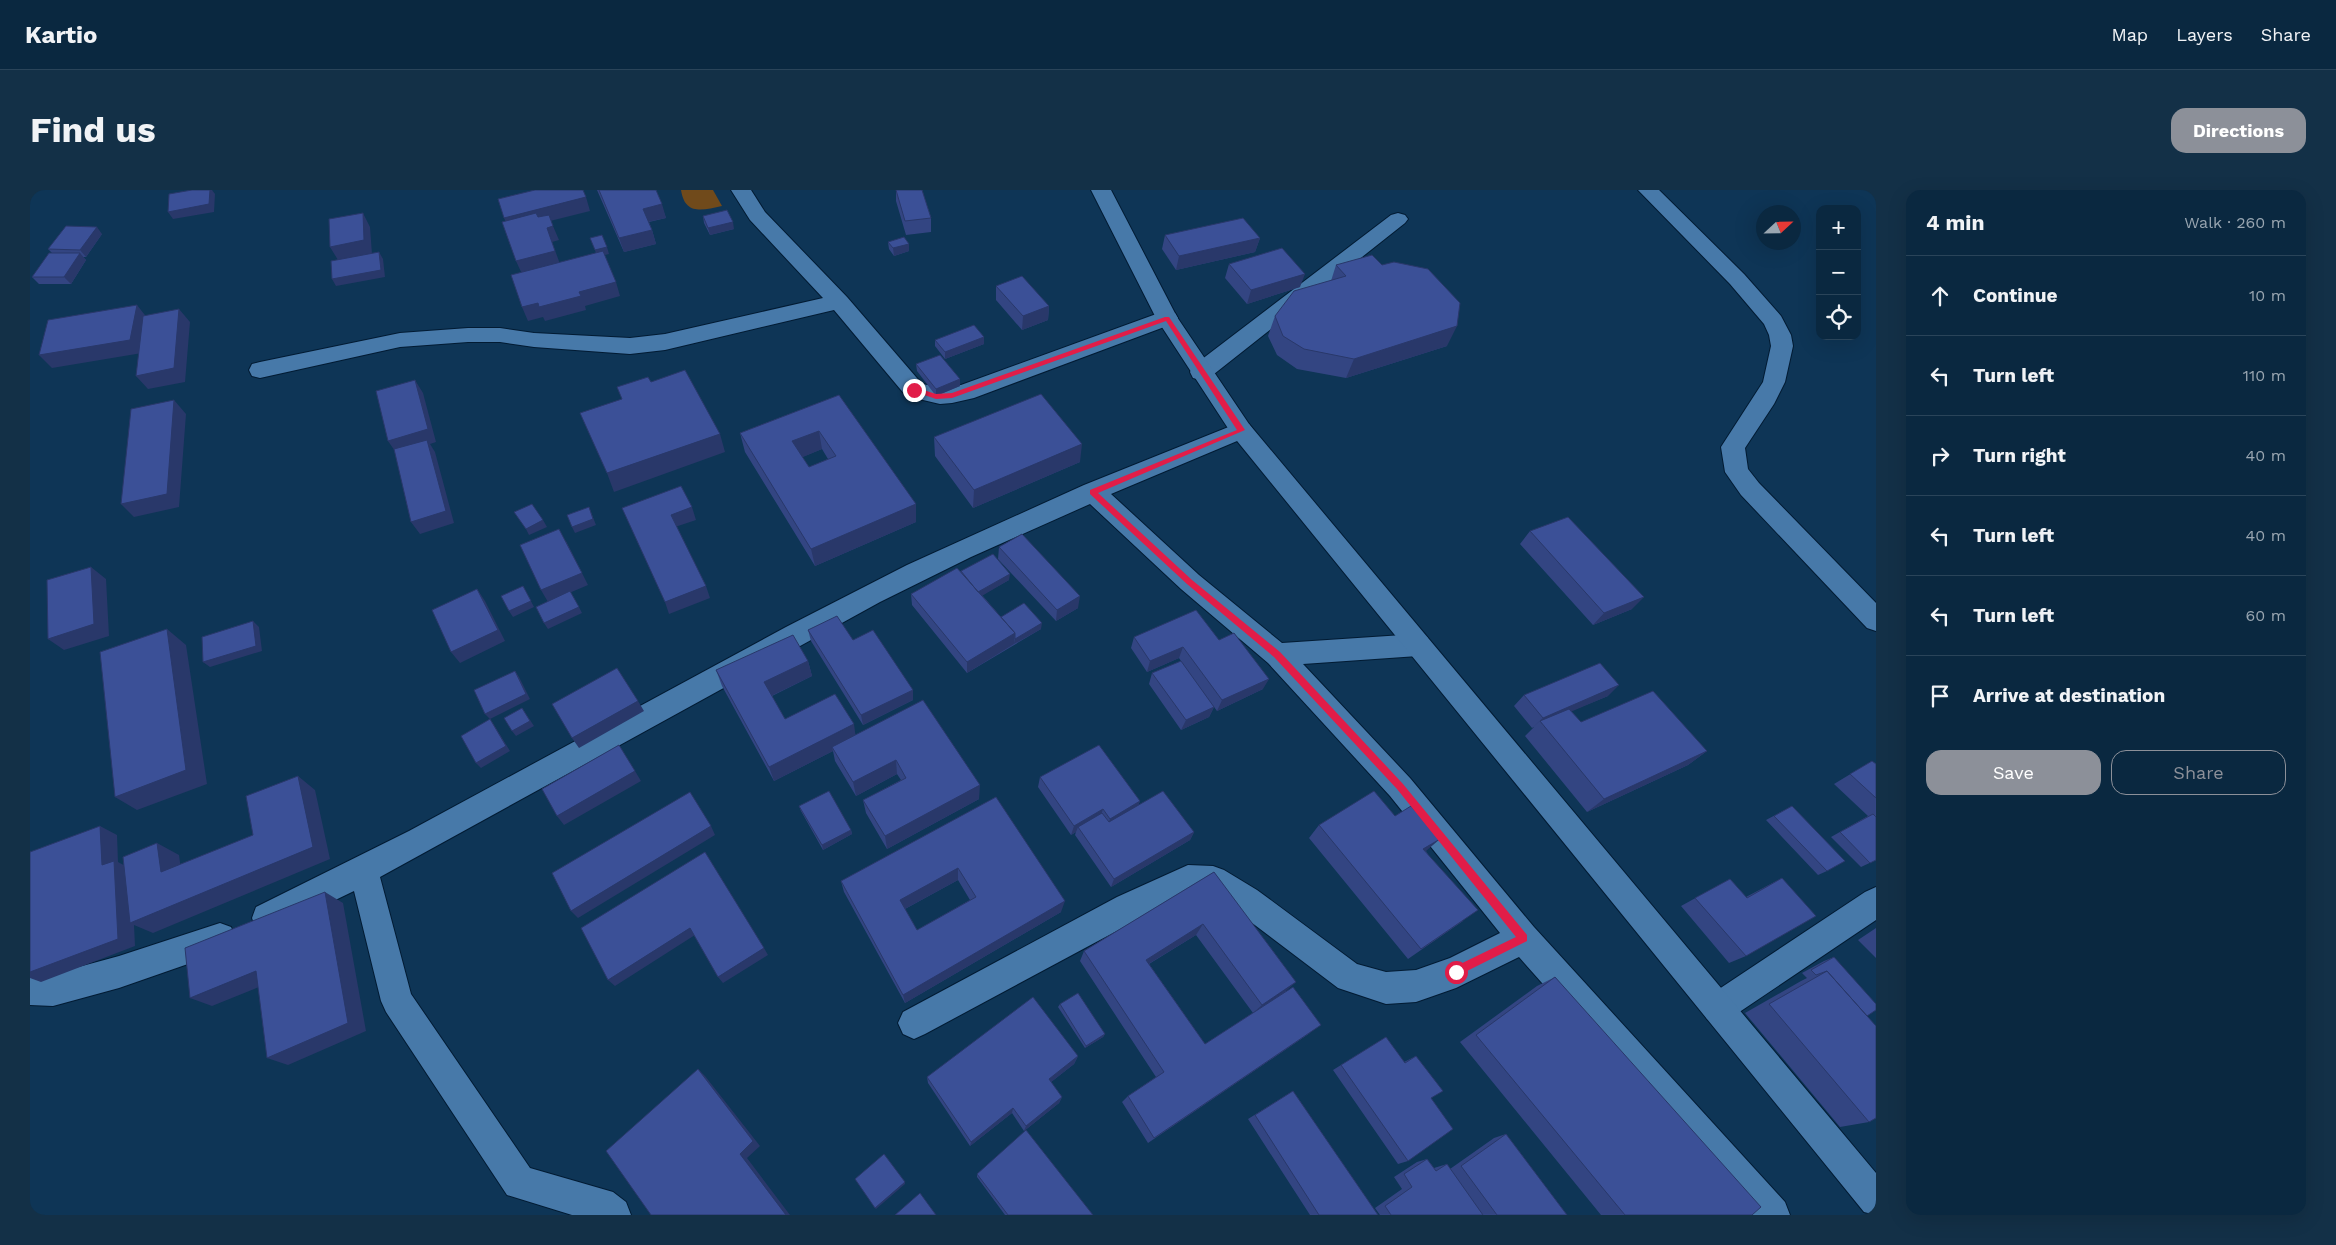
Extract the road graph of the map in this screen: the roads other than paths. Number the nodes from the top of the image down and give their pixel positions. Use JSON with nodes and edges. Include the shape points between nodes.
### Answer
{"nodes":[{"id":1,"x":741,"y":190,"type":"edge"},
{"id":2,"x":1101,"y":190,"type":"edge"},
{"id":3,"x":1648,"y":190,"type":"edge"},
{"id":4,"x":1398,"y":219,"type":"dead end"},
{"id":5,"x":839,"y":302,"type":"junction"},
{"id":6,"x":1167,"y":318,"type":"junction"},
{"id":7,"x":260,"y":370,"type":"dead end"},
{"id":8,"x":1201,"y":372,"type":"junction"},
{"id":9,"x":1241,"y":430,"type":"junction"},
{"id":10,"x":1093,"y":492,"type":"junction"},
{"id":11,"x":1876,"y":620,"type":"edge"},
{"id":12,"x":1418,"y":645,"type":"junction"},
{"id":13,"x":1277,"y":655,"type":"junction"},
{"id":14,"x":364,"y":872,"type":"junction"},
{"id":15,"x":1876,"y":902,"type":"edge"},
{"id":16,"x":1523,"y":938,"type":"junction"},
{"id":17,"x":30,"y":989,"type":"edge"},
{"id":18,"x":1718,"y":1008,"type":"junction"},
{"id":19,"x":914,"y":1023,"type":"dead end"},
{"id":20,"x":1872,"y":1186,"type":"edge"},
{"id":21,"x":613,"y":1215,"type":"edge"},
{"id":22,"x":1772,"y":1215,"type":"edge"}],
"edges":[{"from":1,"to":5,"type":"street","via":[[757,216]]},
{"from":2,"to":6,"type":"street"},
{"from":3,"to":11,"type":"street","via":[[1737,279],[1773,321],[1780,335],[1782,346],[1774,382],[1733,447],[1736,472]]},
{"from":4,"to":8,"type":"street"},
{"from":5,"to":6,"type":"street","via":[[914,390],[936,396],[966,392]]},
{"from":5,"to":7,"type":"street","via":[[665,342],[596,346],[500,335],[468,335],[400,340]]},
{"from":6,"to":8,"type":"street"},
{"from":8,"to":9,"type":"street"},
{"from":9,"to":10,"type":"street"},
{"from":9,"to":12,"type":"street"},
{"from":10,"to":13,"type":"street","via":[[1190,582]]},
{"from":10,"to":14,"type":"street","via":[[989,538],[848,607]]},
{"from":12,"to":13,"type":"street"},
{"from":12,"to":18,"type":"street"},
{"from":13,"to":16,"type":"street","via":[[1400,787]]},
{"from":14,"to":17,"type":"street","via":[[195,948],[53,990]]},
{"from":14,"to":21,"type":"street","via":[[396,1001],[519,1183],[600,1204]]},
{"from":15,"to":18,"type":"street"},
{"from":16,"to":19,"type":"street","via":[[1448,975],[1416,986],[1386,988],[1349,977],[1246,900],[1213,880],[1188,879]]},
{"from":16,"to":22,"type":"street"},
{"from":18,"to":20,"type":"street"}]}
